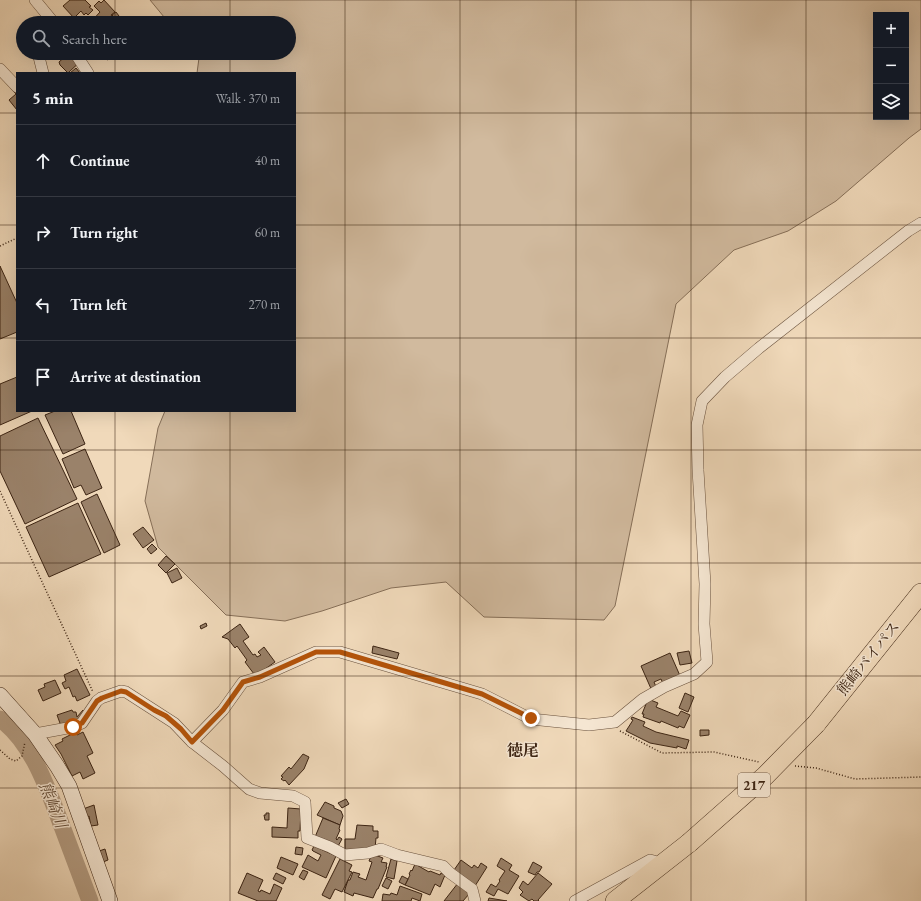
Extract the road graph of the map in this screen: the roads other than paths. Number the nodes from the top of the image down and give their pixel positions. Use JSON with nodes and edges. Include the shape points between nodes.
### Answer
{"nodes":[{"id":1,"x":35,"y":0,"type":"edge"},
{"id":2,"x":48,"y":16,"type":"edge"},
{"id":3,"x":40,"y":60,"type":"edge"},
{"id":4,"x":80,"y":60,"type":"edge"},
{"id":5,"x":0,"y":69,"type":"edge"},
{"id":6,"x":43,"y":72,"type":"edge"},
{"id":7,"x":87,"y":72,"type":"edge"},
{"id":8,"x":16,"y":87,"type":"edge"},
{"id":9,"x":921,"y":223,"type":"edge"},
{"id":10,"x":921,"y":593,"type":"edge"},
{"id":11,"x":0,"y":695,"type":"edge"},
{"id":12,"x":30,"y":738,"type":"junction"},
{"id":13,"x":192,"y":742,"type":"junction"},
{"id":14,"x":660,"y":866,"type":"junction"},
{"id":15,"x":110,"y":901,"type":"edge"},
{"id":16,"x":475,"y":901,"type":"edge"},
{"id":17,"x":575,"y":901,"type":"edge"},
{"id":18,"x":614,"y":901,"type":"edge"}],
"edges":[{"from":1,"to":2,"type":"street"},
{"from":3,"to":6,"type":"street"},
{"from":4,"to":7,"type":"street"},
{"from":5,"to":8,"type":"street"},
{"from":9,"to":13,"type":"street","via":[[759,348],[702,401],[697,425],[698,470],[704,624],[708,662],[694,674],[643,699],[615,722],[589,725],[531,718],[482,694],[340,652],[316,652],[243,682],[223,710]]},
{"from":10,"to":14,"type":"highway","name":"熊崎バイパス","number":"217","bridge":true,"via":[[816,724],[765,776]]},
{"from":11,"to":12,"type":"street"},
{"from":12,"to":13,"type":"street","via":[[82,723],[97,701],[121,691],[166,716]]},
{"from":12,"to":15,"type":"street","via":[[58,766],[69,786]]},
{"from":13,"to":16,"type":"street","via":[[249,789],[260,794],[294,796],[305,802],[307,838],[345,854],[368,853],[381,849],[444,866],[472,889]]},
{"from":14,"to":17,"type":"street","via":[[650,860]]},
{"from":14,"to":18,"type":"highway","number":"217"}]}
